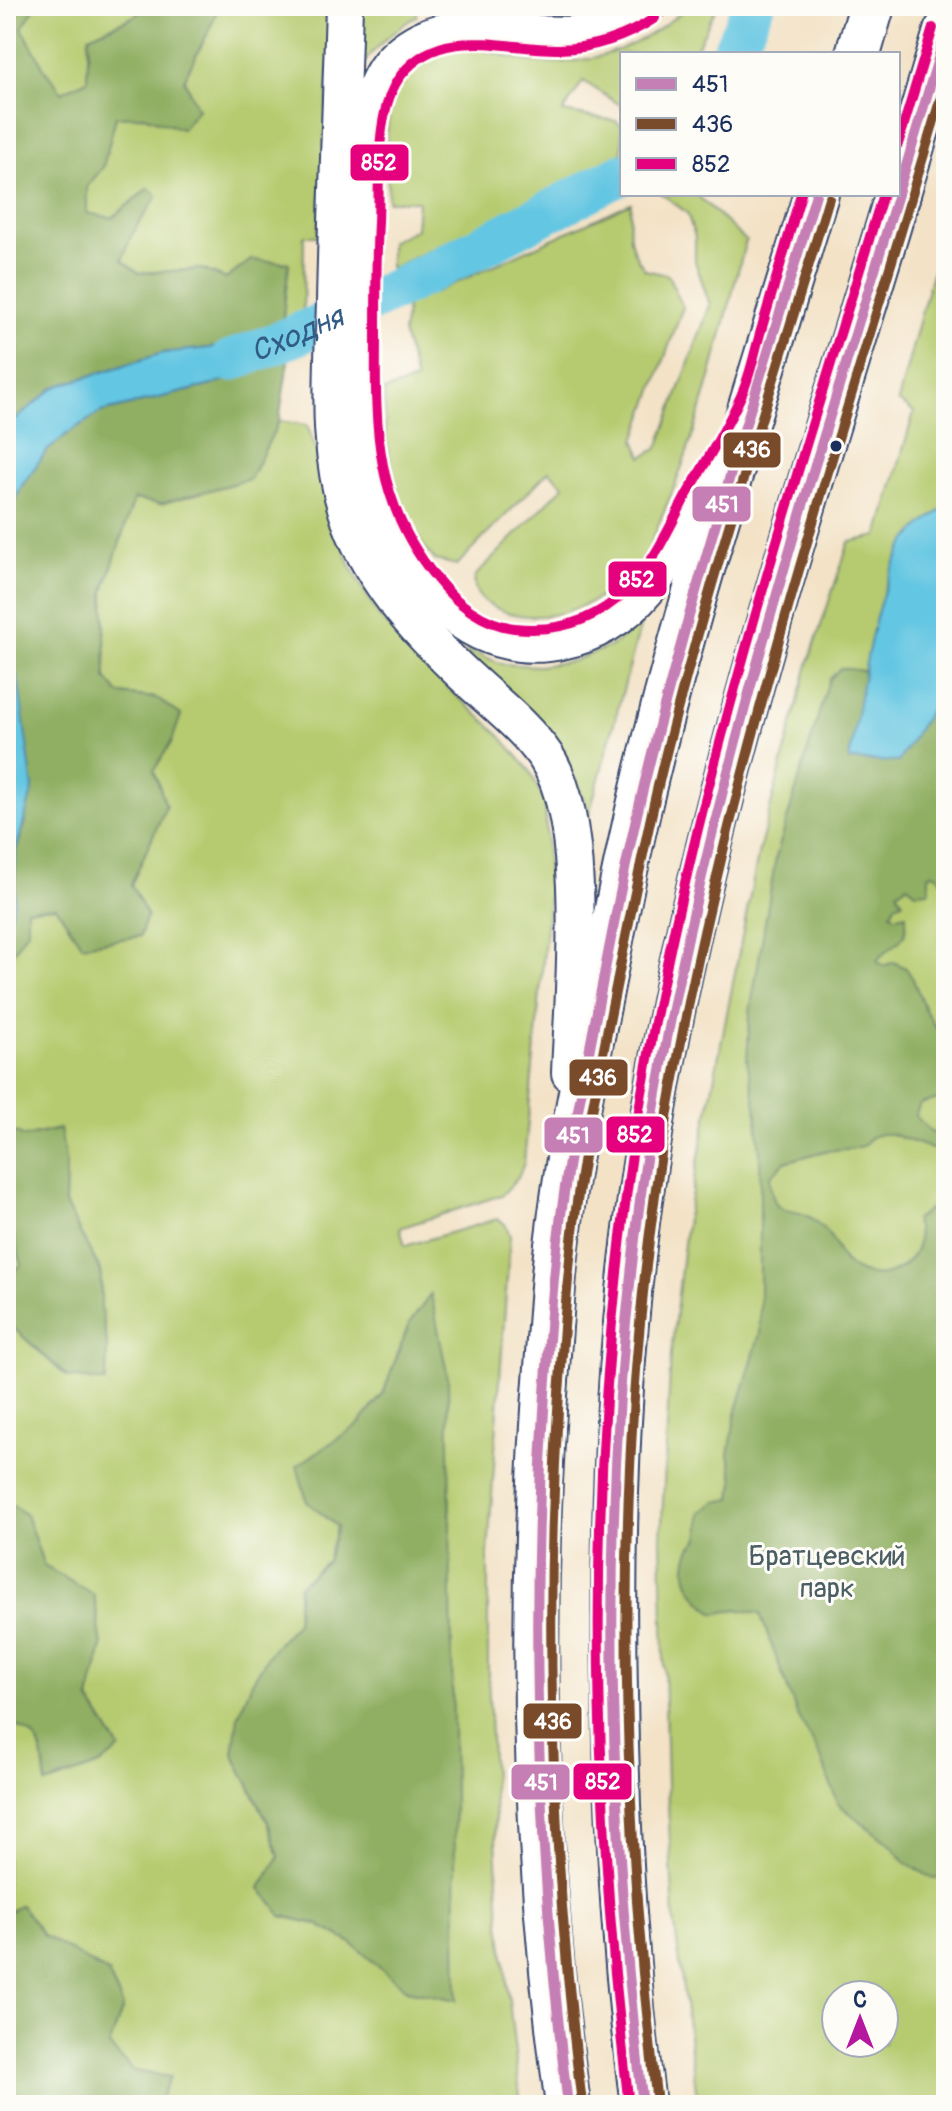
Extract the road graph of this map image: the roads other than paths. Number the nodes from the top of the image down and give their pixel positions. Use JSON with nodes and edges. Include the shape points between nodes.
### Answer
{"nodes":[{"id":1,"x":344,"y":6,"type":"edge"},
{"id":2,"x":467,"y":6,"type":"edge"},
{"id":3,"x":647,"y":6,"type":"edge"},
{"id":4,"x":872,"y":6,"type":"edge"},
{"id":5,"x":946,"y":32,"type":"edge"},
{"id":6,"x":528,"y":33,"type":"junction"},
{"id":7,"x":859,"y":52,"type":"edge"},
{"id":8,"x":900,"y":186,"type":"edge"},
{"id":9,"x":815,"y":196,"type":"edge"},
{"id":10,"x":897,"y":196,"type":"edge"},
{"id":11,"x":349,"y":253,"type":"junction"},
{"id":12,"x":347,"y":367,"type":"junction"},
{"id":13,"x":755,"y":399,"type":"junction"},
{"id":14,"x":566,"y":1187,"type":"junction"},
{"id":15,"x":568,"y":2105,"type":"edge"},
{"id":16,"x":643,"y":2105,"type":"edge"}],
"edges":[{"from":1,"to":11,"type":"main road"},
{"from":2,"to":6,"type":"main road"},
{"from":3,"to":6,"type":"main road","via":[[614,25],[582,34]]},
{"from":4,"to":7,"type":"highway"},
{"from":5,"to":8,"type":"highway"},
{"from":6,"to":11,"type":"main road","via":[[461,27],[439,32],[395,58],[370,106]]},
{"from":9,"to":13,"type":"highway"},
{"from":10,"to":16,"type":"highway","via":[[729,765],[661,1076],[634,1244],[617,1427],[613,1571],[621,1891]]},
{"from":11,"to":12,"type":"main road"},
{"from":12,"to":13,"type":"main road","via":[[377,504],[403,560],[436,600],[467,626],[499,640],[534,644],[570,640],[608,625],[639,598],[666,563]]},
{"from":12,"to":14,"type":"main road","via":[[335,461],[351,523],[382,585],[424,635],[517,723],[546,758],[562,795],[575,900]]},
{"from":13,"to":14,"type":"highway","via":[[658,729],[624,871]]},
{"from":14,"to":15,"type":"highway","via":[[543,1424],[536,1582],[537,1769]]}]}
